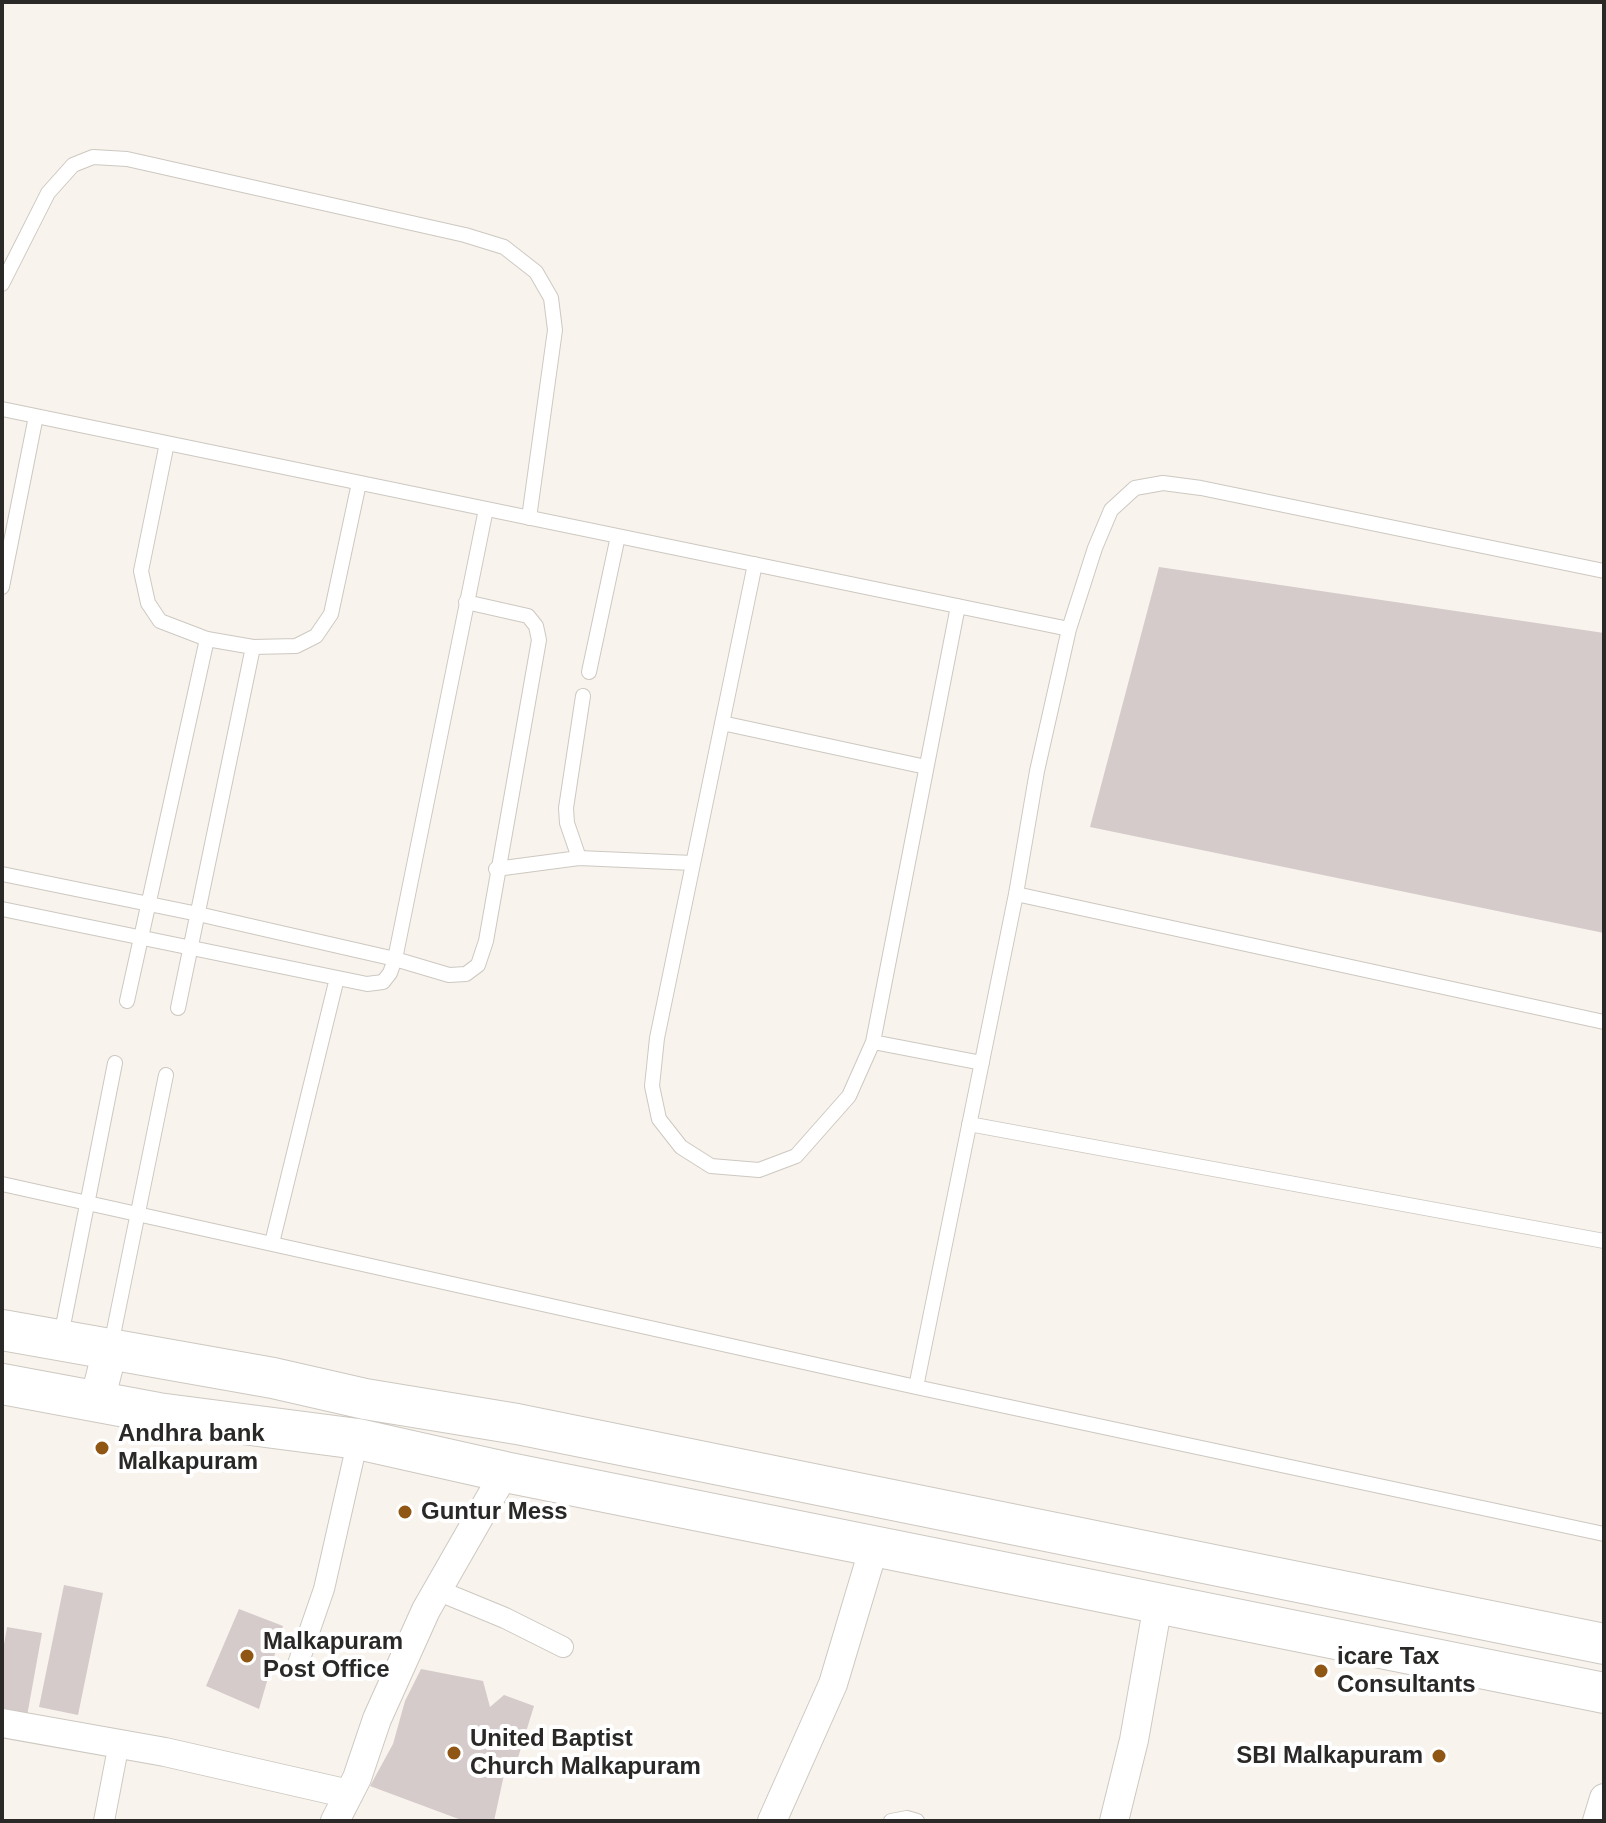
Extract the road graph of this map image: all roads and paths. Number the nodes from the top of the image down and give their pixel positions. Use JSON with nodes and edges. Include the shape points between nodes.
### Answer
{"nodes":[{"id":1,"x":2,"y":284,"type":"edge"},
{"id":2,"x":2,"y":409,"type":"edge"},
{"id":3,"x":36,"y":416,"type":"junction"},
{"id":4,"x":167,"y":443,"type":"junction"},
{"id":5,"x":359,"y":483,"type":"junction"},
{"id":6,"x":486,"y":509,"type":"junction"},
{"id":7,"x":529,"y":518,"type":"junction"},
{"id":8,"x":618,"y":536,"type":"junction"},
{"id":9,"x":755,"y":564,"type":"junction"},
{"id":10,"x":1604,"y":571,"type":"edge"},
{"id":11,"x":2,"y":587,"type":"edge"},
{"id":12,"x":466,"y":602,"type":"junction"},
{"id":13,"x":958,"y":606,"type":"junction"},
{"id":14,"x":1069,"y":629,"type":"junction"},
{"id":15,"x":207,"y":639,"type":"junction"},
{"id":16,"x":253,"y":647,"type":"junction"},
{"id":17,"x":589,"y":672,"type":"dead end"},
{"id":18,"x":583,"y":696,"type":"dead end"},
{"id":19,"x":722,"y":723,"type":"junction"},
{"id":20,"x":926,"y":767,"type":"junction"},
{"id":21,"x":579,"y":858,"type":"junction"},
{"id":22,"x":693,"y":863,"type":"junction"},
{"id":23,"x":496,"y":869,"type":"junction"},
{"id":24,"x":2,"y":874,"type":"edge"},
{"id":25,"x":1016,"y":894,"type":"junction"},
{"id":26,"x":147,"y":904,"type":"junction"},
{"id":27,"x":2,"y":909,"type":"edge"},
{"id":28,"x":198,"y":914,"type":"junction"},
{"id":29,"x":140,"y":937,"type":"junction"},
{"id":30,"x":190,"y":948,"type":"junction"},
{"id":31,"x":395,"y":959,"type":"junction"},
{"id":32,"x":337,"y":978,"type":"junction"},
{"id":33,"x":127,"y":1001,"type":"dead end"},
{"id":34,"x":178,"y":1008,"type":"dead end"},
{"id":35,"x":1604,"y":1022,"type":"edge"},
{"id":36,"x":873,"y":1042,"type":"junction"},
{"id":37,"x":115,"y":1063,"type":"dead end"},
{"id":38,"x":982,"y":1063,"type":"junction"},
{"id":39,"x":166,"y":1075,"type":"dead end"},
{"id":40,"x":969,"y":1124,"type":"junction"},
{"id":41,"x":2,"y":1184,"type":"edge"},
{"id":42,"x":88,"y":1202,"type":"junction"},
{"id":43,"x":139,"y":1213,"type":"junction"},
{"id":44,"x":1604,"y":1241,"type":"edge"},
{"id":45,"x":272,"y":1243,"type":"junction"},
{"id":46,"x":2,"y":1330,"type":"edge"},
{"id":47,"x":60,"y":1341,"type":"junction"},
{"id":48,"x":110,"y":1350,"type":"junction"},
{"id":49,"x":2,"y":1384,"type":"edge"},
{"id":50,"x":916,"y":1387,"type":"junction"},
{"id":51,"x":97,"y":1401,"type":"junction"},
{"id":52,"x":358,"y":1439,"type":"junction"},
{"id":53,"x":505,"y":1472,"type":"junction"},
{"id":54,"x":1604,"y":1534,"type":"edge"},
{"id":55,"x":874,"y":1547,"type":"junction"},
{"id":56,"x":437,"y":1590,"type":"junction"},
{"id":57,"x":1158,"y":1604,"type":"junction"},
{"id":58,"x":1604,"y":1644,"type":"edge"},
{"id":59,"x":563,"y":1647,"type":"dead end"},
{"id":60,"x":297,"y":1667,"type":"dead end"},
{"id":61,"x":1604,"y":1693,"type":"edge"},
{"id":62,"x":2,"y":1723,"type":"edge"},
{"id":63,"x":119,"y":1743,"type":"junction"},
{"id":64,"x":349,"y":1794,"type":"junction"},
{"id":65,"x":1604,"y":1798,"type":"edge"},
{"id":66,"x":104,"y":1821,"type":"edge"},
{"id":67,"x":335,"y":1821,"type":"edge"},
{"id":68,"x":772,"y":1821,"type":"edge"},
{"id":69,"x":891,"y":1821,"type":"edge"},
{"id":70,"x":917,"y":1821,"type":"edge"},
{"id":71,"x":1114,"y":1821,"type":"edge"},
{"id":72,"x":1597,"y":1821,"type":"edge"}],
"edges":[{"from":1,"to":7,"type":"lane","via":[[48,193],[73,165],[93,157],[127,159],[504,247],[536,272],[551,298],[555,330]]},
{"from":2,"to":3,"type":"lane"},
{"from":3,"to":4,"type":"lane"},
{"from":3,"to":11,"type":"lane"},
{"from":4,"to":5,"type":"lane"},
{"from":4,"to":15,"type":"lane","via":[[141,571],[148,603],[160,621]]},
{"from":5,"to":6,"type":"lane"},
{"from":5,"to":16,"type":"lane","via":[[331,614],[316,636],[296,646]]},
{"from":6,"to":7,"type":"lane"},
{"from":6,"to":12,"type":"lane"},
{"from":7,"to":8,"type":"lane"},
{"from":8,"to":9,"type":"lane"},
{"from":8,"to":17,"type":"lane"},
{"from":9,"to":13,"type":"lane"},
{"from":9,"to":19,"type":"lane"},
{"from":10,"to":14,"type":"lane","via":[[1163,483],[1135,488],[1111,510]]},
{"from":12,"to":23,"type":"lane","via":[[528,616],[539,640]]},
{"from":12,"to":31,"type":"lane"},
{"from":13,"to":14,"type":"lane"},
{"from":13,"to":20,"type":"lane"},
{"from":14,"to":25,"type":"lane"},
{"from":15,"to":16,"type":"lane"},
{"from":15,"to":26,"type":"lane"},
{"from":16,"to":28,"type":"lane"},
{"from":18,"to":21,"type":"lane","via":[[566,808]]},
{"from":19,"to":20,"type":"lane"},
{"from":19,"to":22,"type":"lane"},
{"from":20,"to":36,"type":"lane"},
{"from":21,"to":22,"type":"lane"},
{"from":21,"to":23,"type":"lane"},
{"from":22,"to":36,"type":"lane","via":[[652,1086],[659,1119],[681,1147],[711,1166],[759,1170],[796,1156],[849,1096]]},
{"from":23,"to":31,"type":"lane","via":[[478,965],[466,974],[449,975]]},
{"from":24,"to":26,"type":"lane"},
{"from":25,"to":35,"type":"lane"},
{"from":25,"to":38,"type":"lane"},
{"from":26,"to":28,"type":"lane"},
{"from":26,"to":29,"type":"lane"},
{"from":27,"to":29,"type":"lane"},
{"from":28,"to":30,"type":"lane"},
{"from":28,"to":31,"type":"lane"},
{"from":29,"to":30,"type":"lane"},
{"from":29,"to":33,"type":"lane"},
{"from":30,"to":32,"type":"lane"},
{"from":30,"to":34,"type":"lane"},
{"from":31,"to":32,"type":"lane","via":[[383,982]]},
{"from":32,"to":45,"type":"lane"},
{"from":36,"to":38,"type":"lane"},
{"from":37,"to":42,"type":"lane"},
{"from":38,"to":40,"type":"lane"},
{"from":39,"to":43,"type":"lane"},
{"from":40,"to":44,"type":"lane"},
{"from":40,"to":50,"type":"lane"},
{"from":41,"to":42,"type":"lane"},
{"from":42,"to":43,"type":"lane"},
{"from":42,"to":47,"type":"lane"},
{"from":43,"to":45,"type":"lane"},
{"from":43,"to":48,"type":"lane"},
{"from":45,"to":50,"type":"lane"},
{"from":46,"to":47,"type":"main road"},
{"from":47,"to":48,"type":"main road"},
{"from":48,"to":51,"type":"street"},
{"from":48,"to":58,"type":"main road","via":[[517,1424]]},
{"from":49,"to":51,"type":"main road"},
{"from":50,"to":54,"type":"lane"},
{"from":51,"to":52,"type":"main road"},
{"from":52,"to":53,"type":"main road"},
{"from":52,"to":60,"type":"street","via":[[324,1589]]},
{"from":53,"to":55,"type":"main road"},
{"from":53,"to":56,"type":"street"},
{"from":55,"to":57,"type":"main road"},
{"from":55,"to":68,"type":"street","via":[[833,1684]]},
{"from":56,"to":59,"type":"street"},
{"from":56,"to":64,"type":"street"},
{"from":57,"to":61,"type":"main road"},
{"from":57,"to":71,"type":"street"},
{"from":62,"to":63,"type":"street"},
{"from":63,"to":64,"type":"street"},
{"from":63,"to":66,"type":"street"},
{"from":64,"to":67,"type":"street"},
{"from":65,"to":72,"type":"street"},
{"from":69,"to":70,"type":"lane"}]}
